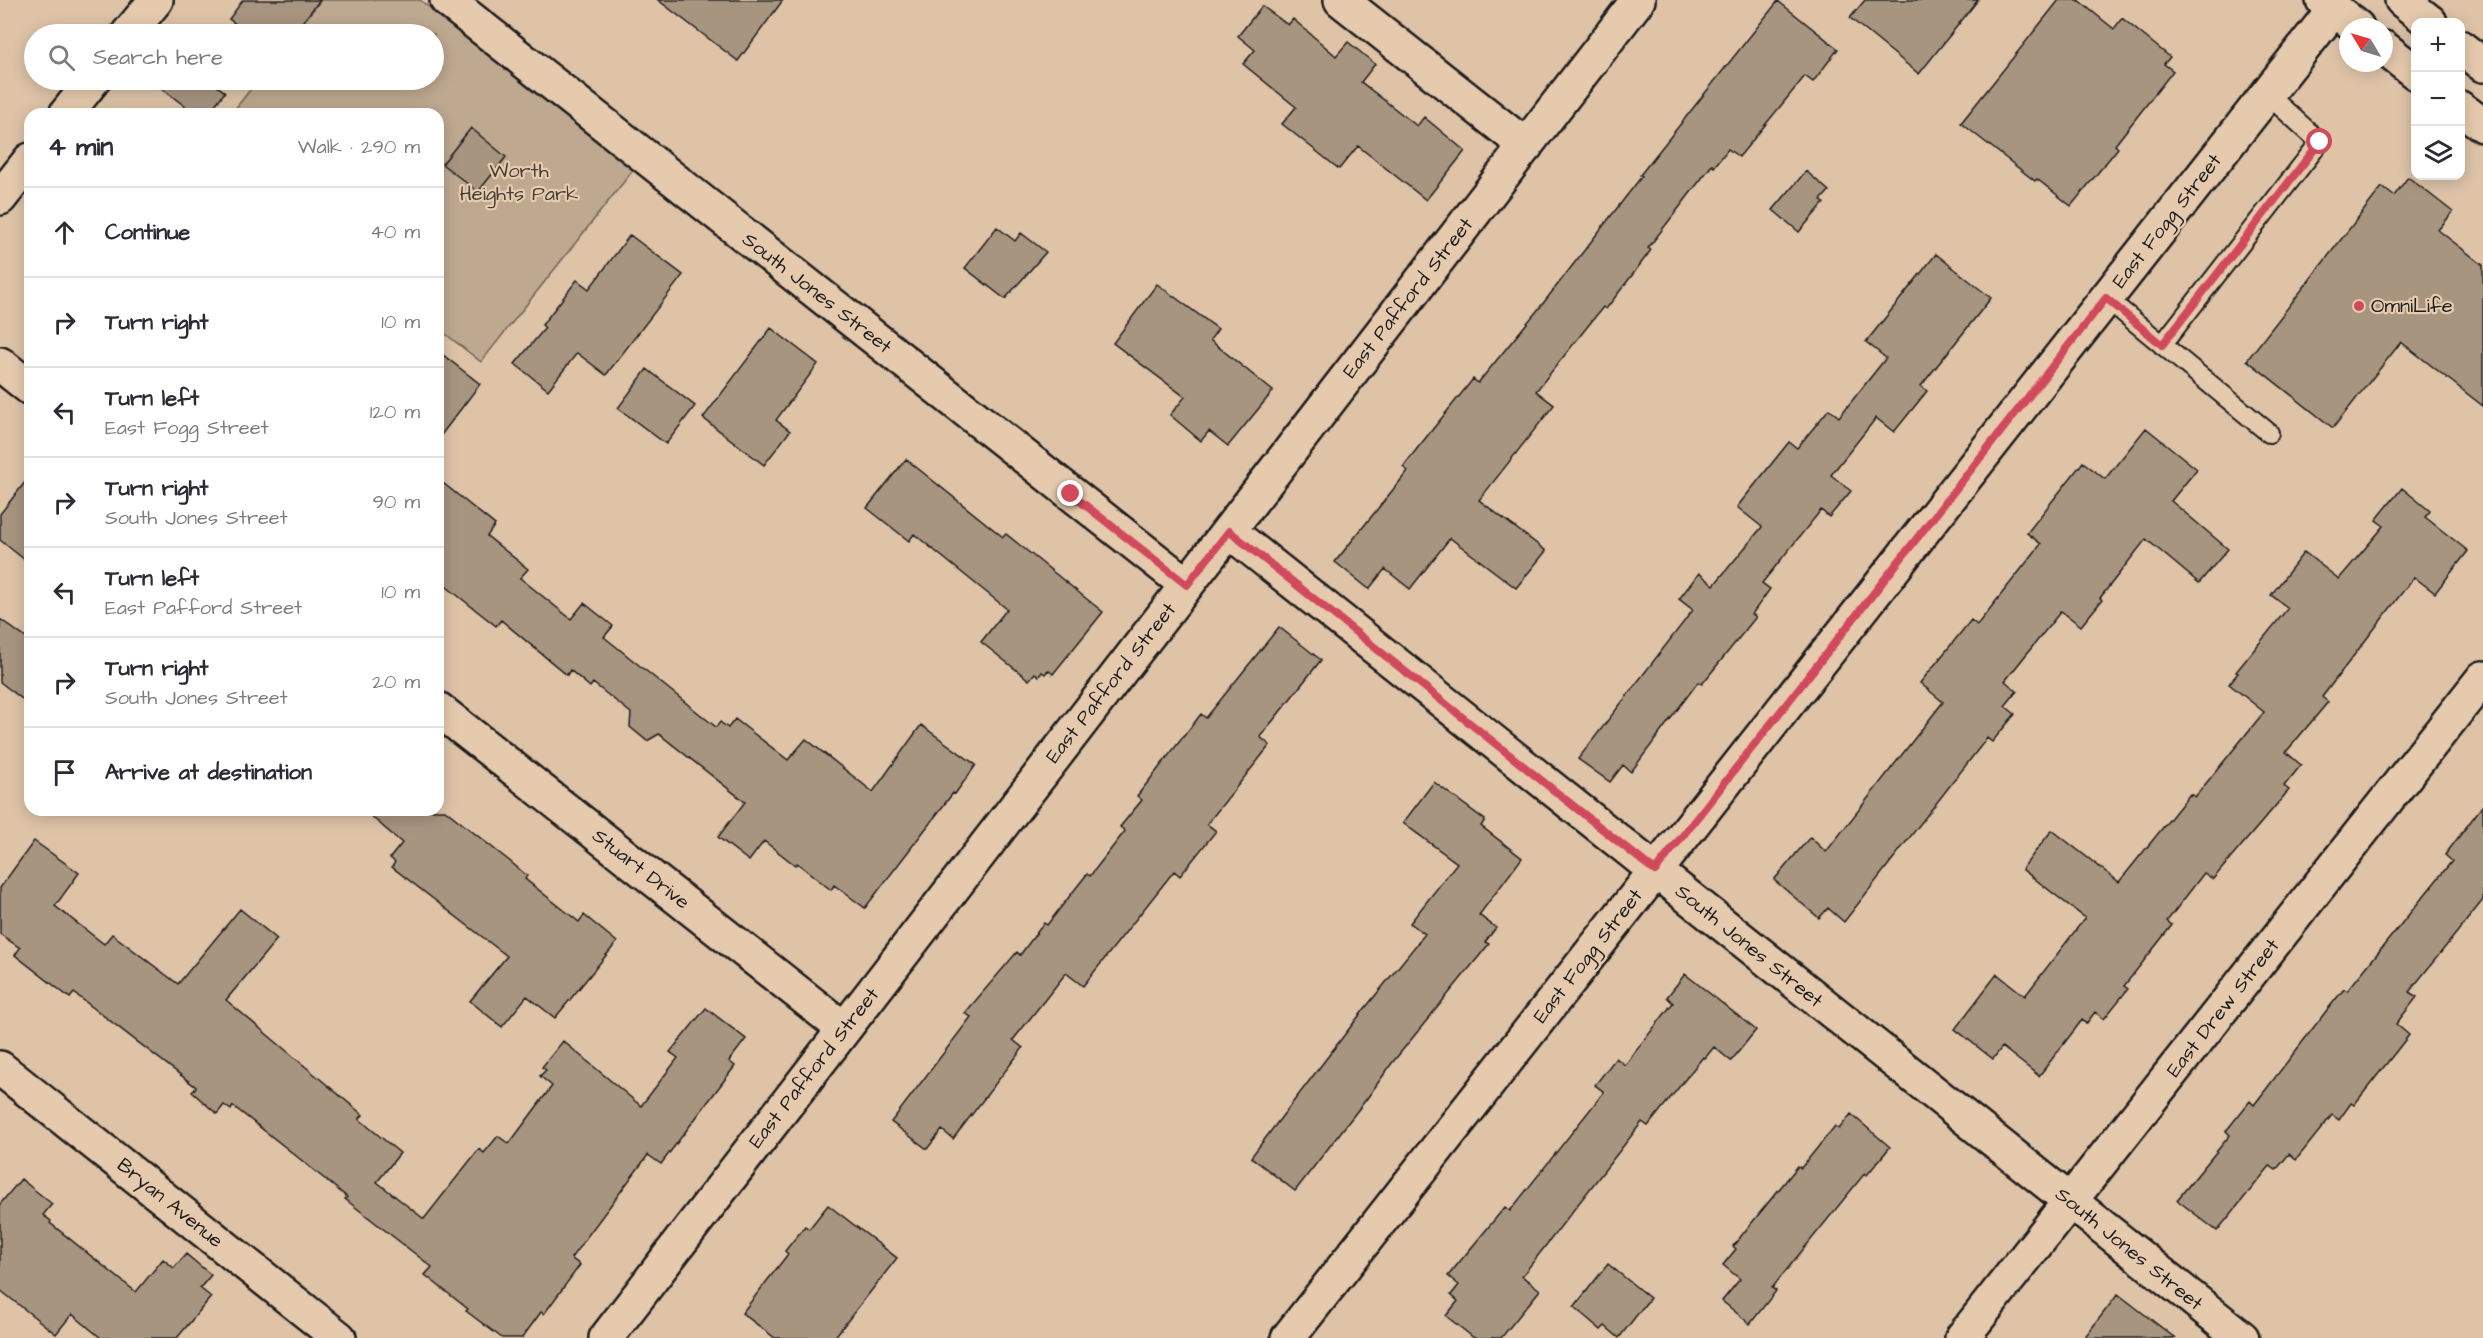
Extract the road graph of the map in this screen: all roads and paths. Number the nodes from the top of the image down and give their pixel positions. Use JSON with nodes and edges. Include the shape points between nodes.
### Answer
{"nodes":[{"id":1,"x":156,"y":0,"type":"edge"},
{"id":2,"x":447,"y":0,"type":"edge"},
{"id":3,"x":1341,"y":0,"type":"edge"},
{"id":4,"x":1638,"y":0,"type":"edge"},
{"id":5,"x":2402,"y":0,"type":"edge"},
{"id":6,"x":2338,"y":12,"type":"edge"},
{"id":7,"x":2425,"y":18,"type":"edge"},
{"id":8,"x":136,"y":24,"type":"edge"},
{"id":9,"x":2465,"y":51,"type":"edge"},
{"id":10,"x":2393,"y":55,"type":"edge"},
{"id":11,"x":2483,"y":65,"type":"edge"},
{"id":12,"x":2411,"y":69,"type":"edge"},
{"id":13,"x":85,"y":90,"type":"edge"},
{"id":14,"x":2267,"y":94,"type":"junction"},
{"id":15,"x":71,"y":108,"type":"edge"},
{"id":16,"x":2465,"y":112,"type":"edge"},
{"id":17,"x":2483,"y":125,"type":"edge"},
{"id":18,"x":1526,"y":146,"type":"junction"},
{"id":19,"x":24,"y":168,"type":"edge"},
{"id":20,"x":0,"y":198,"type":"edge"},
{"id":21,"x":2106,"y":298,"type":"junction"},
{"id":22,"x":2162,"y":345,"type":"junction"},
{"id":23,"x":0,"y":364,"type":"edge"},
{"id":24,"x":24,"y":382,"type":"edge"},
{"id":25,"x":2269,"y":434,"type":"dead end"},
{"id":26,"x":1229,"y":531,"type":"junction"},
{"id":27,"x":1187,"y":585,"type":"junction"},
{"id":28,"x":2483,"y":678,"type":"edge"},
{"id":29,"x":444,"y":714,"type":"edge"},
{"id":30,"x":1655,"y":871,"type":"junction"},
{"id":31,"x":844,"y":1029,"type":"junction"},
{"id":32,"x":0,"y":1068,"type":"edge"},
{"id":33,"x":2070,"y":1201,"type":"junction"},
{"id":34,"x":339,"y":1338,"type":"edge"},
{"id":35,"x":606,"y":1338,"type":"edge"},
{"id":36,"x":1288,"y":1338,"type":"edge"},
{"id":37,"x":1962,"y":1338,"type":"edge"},
{"id":38,"x":2242,"y":1338,"type":"edge"}],
"edges":[{"from":1,"to":8,"type":"main road"},
{"from":2,"to":27,"type":"main road","name":"South Jones Street"},
{"from":3,"to":18,"type":"main road"},
{"from":4,"to":18,"type":"main road","name":"East Pafford Street"},
{"from":5,"to":7,"type":"main road"},
{"from":6,"to":14,"type":"main road","name":"East Fogg Street"},
{"from":9,"to":11,"type":"main road"},
{"from":10,"to":12,"type":"main road"},
{"from":13,"to":15,"type":"main road"},
{"from":14,"to":21,"type":"main road","name":"East Fogg Street"},
{"from":14,"to":22,"type":"lane","via":[[2320,142]]},
{"from":16,"to":17,"type":"main road"},
{"from":18,"to":26,"type":"main road","name":"East Pafford Street"},
{"from":19,"to":20,"type":"main road"},
{"from":21,"to":22,"type":"lane"},
{"from":21,"to":30,"type":"main road","name":"East Fogg Street"},
{"from":22,"to":25,"type":"lane"},
{"from":23,"to":24,"type":"main road"},
{"from":26,"to":27,"type":"main road","name":"East Pafford Street"},
{"from":26,"to":30,"type":"main road","name":"South Jones Street"},
{"from":27,"to":31,"type":"main road","name":"East Pafford Street"},
{"from":28,"to":33,"type":"main road","name":"East Drew Street"},
{"from":29,"to":31,"type":"main road","name":"Stuart Drive"},
{"from":30,"to":33,"type":"main road","name":"South Jones Street"},
{"from":30,"to":36,"type":"main road","name":"East Fogg Street"},
{"from":31,"to":35,"type":"main road","name":"East Pafford Street"},
{"from":32,"to":34,"type":"main road","name":"Bryan Avenue"},
{"from":33,"to":37,"type":"main road","name":"East Drew Street"},
{"from":33,"to":38,"type":"main road","name":"South Jones Street"}]}
